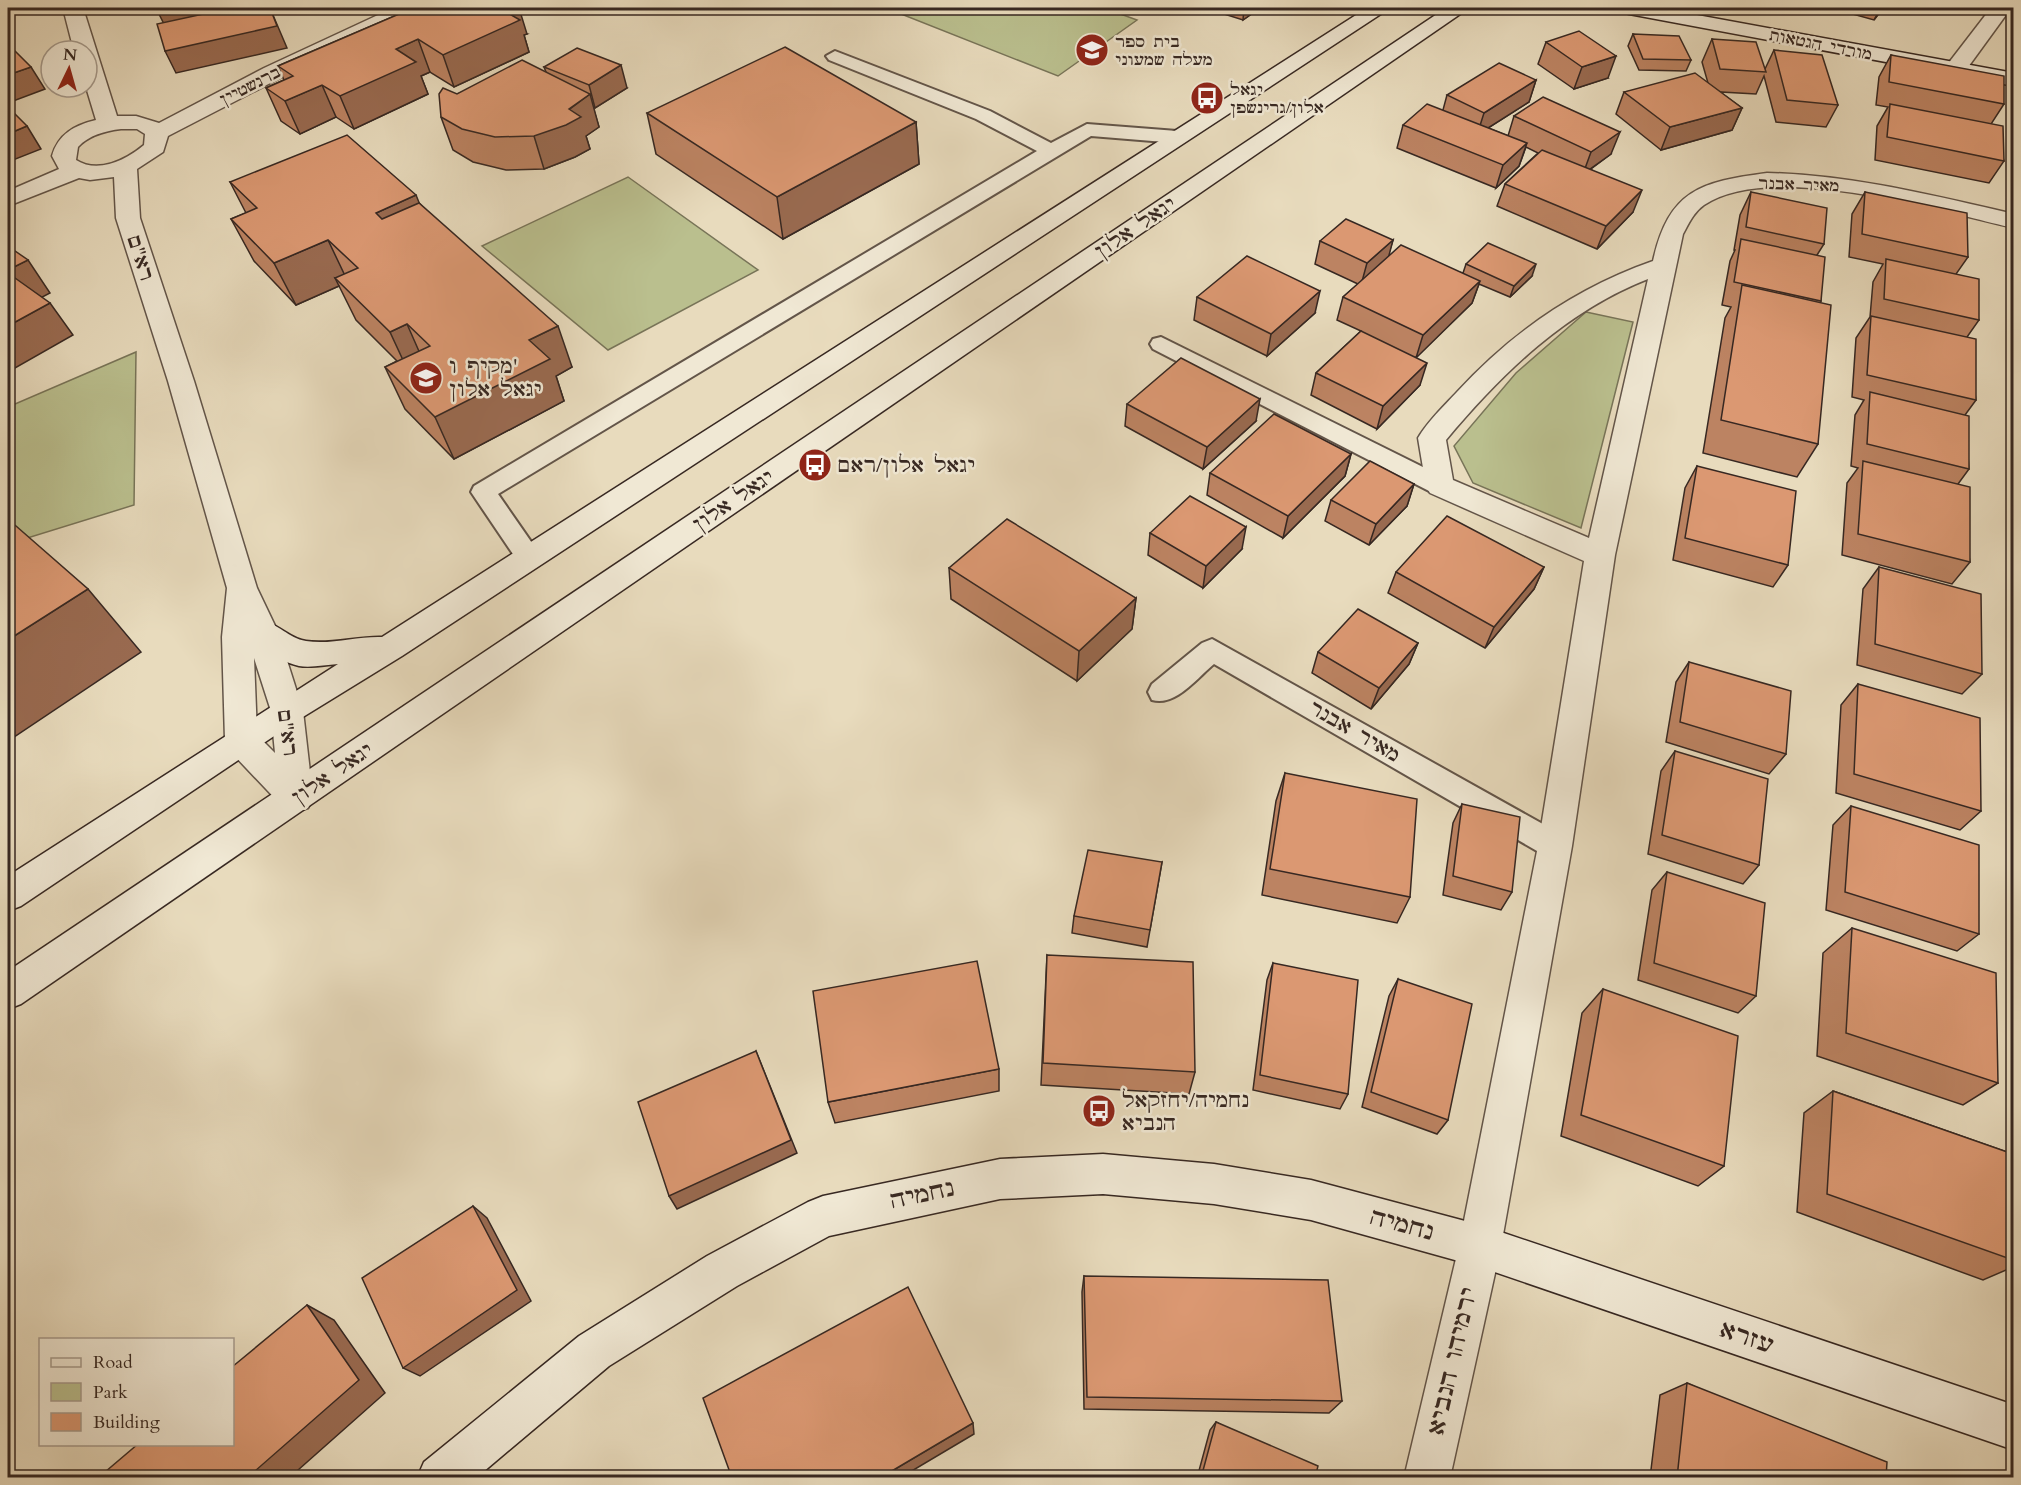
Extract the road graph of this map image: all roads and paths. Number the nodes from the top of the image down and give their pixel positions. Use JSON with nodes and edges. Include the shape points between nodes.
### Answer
{"nodes":[{"id":1,"x":73,"y":8,"type":"edge"},
{"id":2,"x":408,"y":8,"type":"edge"},
{"id":3,"x":1380,"y":8,"type":"edge"},
{"id":4,"x":1459,"y":8,"type":"edge"},
{"id":5,"x":1631,"y":8,"type":"edge"},
{"id":6,"x":2001,"y":8,"type":"edge"},
{"id":7,"x":82,"y":39,"type":"edge"},
{"id":8,"x":835,"y":56,"type":"dead end"},
{"id":9,"x":1955,"y":69,"type":"junction"},
{"id":10,"x":2013,"y":80,"type":"edge"},
{"id":11,"x":99,"y":95,"type":"edge"},
{"id":12,"x":108,"y":124,"type":"junction"},
{"id":13,"x":157,"y":133,"type":"junction"},
{"id":14,"x":1178,"y":137,"type":"junction"},
{"id":15,"x":1052,"y":151,"type":"junction"},
{"id":16,"x":125,"y":167,"type":"junction"},
{"id":17,"x":78,"y":170,"type":"junction"},
{"id":18,"x":8,"y":199,"type":"edge"},
{"id":19,"x":2013,"y":221,"type":"edge"},
{"id":20,"x":1662,"y":266,"type":"junction"},
{"id":21,"x":1161,"y":344,"type":"dead end"},
{"id":22,"x":1440,"y":486,"type":"junction"},
{"id":23,"x":1600,"y":555,"type":"junction"},
{"id":24,"x":528,"y":556,"type":"junction"},
{"id":25,"x":242,"y":588,"type":"junction"},
{"id":26,"x":262,"y":632,"type":"junction"},
{"id":27,"x":391,"y":647,"type":"junction"},
{"id":28,"x":1162,"y":692,"type":"dead end"},
{"id":29,"x":287,"y":711,"type":"junction"},
{"id":30,"x":241,"y":740,"type":"junction"},
{"id":31,"x":296,"y":798,"type":"junction"},
{"id":32,"x":1555,"y":846,"type":"junction"},
{"id":33,"x":8,"y":895,"type":"edge"},
{"id":34,"x":8,"y":992,"type":"edge"},
{"id":35,"x":1479,"y":1246,"type":"junction"},
{"id":36,"x":2013,"y":1428,"type":"edge"},
{"id":37,"x":440,"y":1478,"type":"edge"},
{"id":38,"x":1427,"y":1478,"type":"edge"}],
"edges":[{"from":1,"to":7,"type":"street"},
{"from":2,"to":13,"type":"street","name":"ברנשטיין"},
{"from":3,"to":14,"type":"street"},
{"from":4,"to":31,"type":"street","name":"יגאל אלון"},
{"from":5,"to":9,"type":"street","name":"מורדי הגטאות"},
{"from":6,"to":9,"type":"street"},
{"from":8,"to":15,"type":"lane","via":[[983,115]]},
{"from":9,"to":10,"type":"street","name":"מורדי הגטאות"},
{"from":11,"to":12,"type":"street"},
{"from":12,"to":13,"type":"street","via":[[144,124]]},
{"from":12,"to":17,"type":"street","via":[[69,142],[63,159]]},
{"from":13,"to":16,"type":"street","via":[[155,147]]},
{"from":14,"to":15,"type":"lane","via":[[1087,130]]},
{"from":14,"to":24,"type":"street"},
{"from":15,"to":24,"type":"lane","via":[[483,492]]},
{"from":16,"to":17,"type":"street"},
{"from":16,"to":25,"type":"street","name":"רא\"ם","via":[[128,218]]},
{"from":17,"to":18,"type":"street"},
{"from":19,"to":20,"type":"street","name":"מאיר אבנר","via":[[1833,183],[1751,182],[1697,198],[1671,234]]},
{"from":20,"to":22,"type":"street","via":[[1611,285],[1573,307],[1530,339],[1465,399],[1432,438]]},
{"from":20,"to":23,"type":"street","name":"מאיר אבנר"},
{"from":21,"to":22,"type":"lane"},
{"from":22,"to":23,"type":"street"},
{"from":23,"to":32,"type":"street","name":"מאיר אבנר"},
{"from":24,"to":27,"type":"street"},
{"from":25,"to":26,"type":"street","name":"רא\"ם"},
{"from":25,"to":30,"type":"street","name":"רא\"ם","via":[[238,638]]},
{"from":26,"to":27,"type":"street","via":[[301,654]]},
{"from":26,"to":29,"type":"street","name":"רא\"ם"},
{"from":27,"to":29,"type":"street"},
{"from":28,"to":32,"type":"lane","name":"מאיר אבנר","via":[[1212,650]]},
{"from":29,"to":30,"type":"street"},
{"from":29,"to":31,"type":"street","name":"רא\"ם"},
{"from":30,"to":31,"type":"street","name":"רא\"ם"},
{"from":30,"to":33,"type":"street"},
{"from":31,"to":34,"type":"street","name":"יגאל אלון"},
{"from":32,"to":35,"type":"street","name":"מאיר אבנר"},
{"from":35,"to":36,"type":"street","name":"עזרא"},
{"from":35,"to":37,"type":"street","name":"נחמיה","via":[[1311,1200],[1214,1184],[1103,1174],[1000,1179],[916,1194],[823,1216],[722,1271],[594,1351]]},
{"from":35,"to":38,"type":"street","name":"ירמיהו הנביא"}]}
